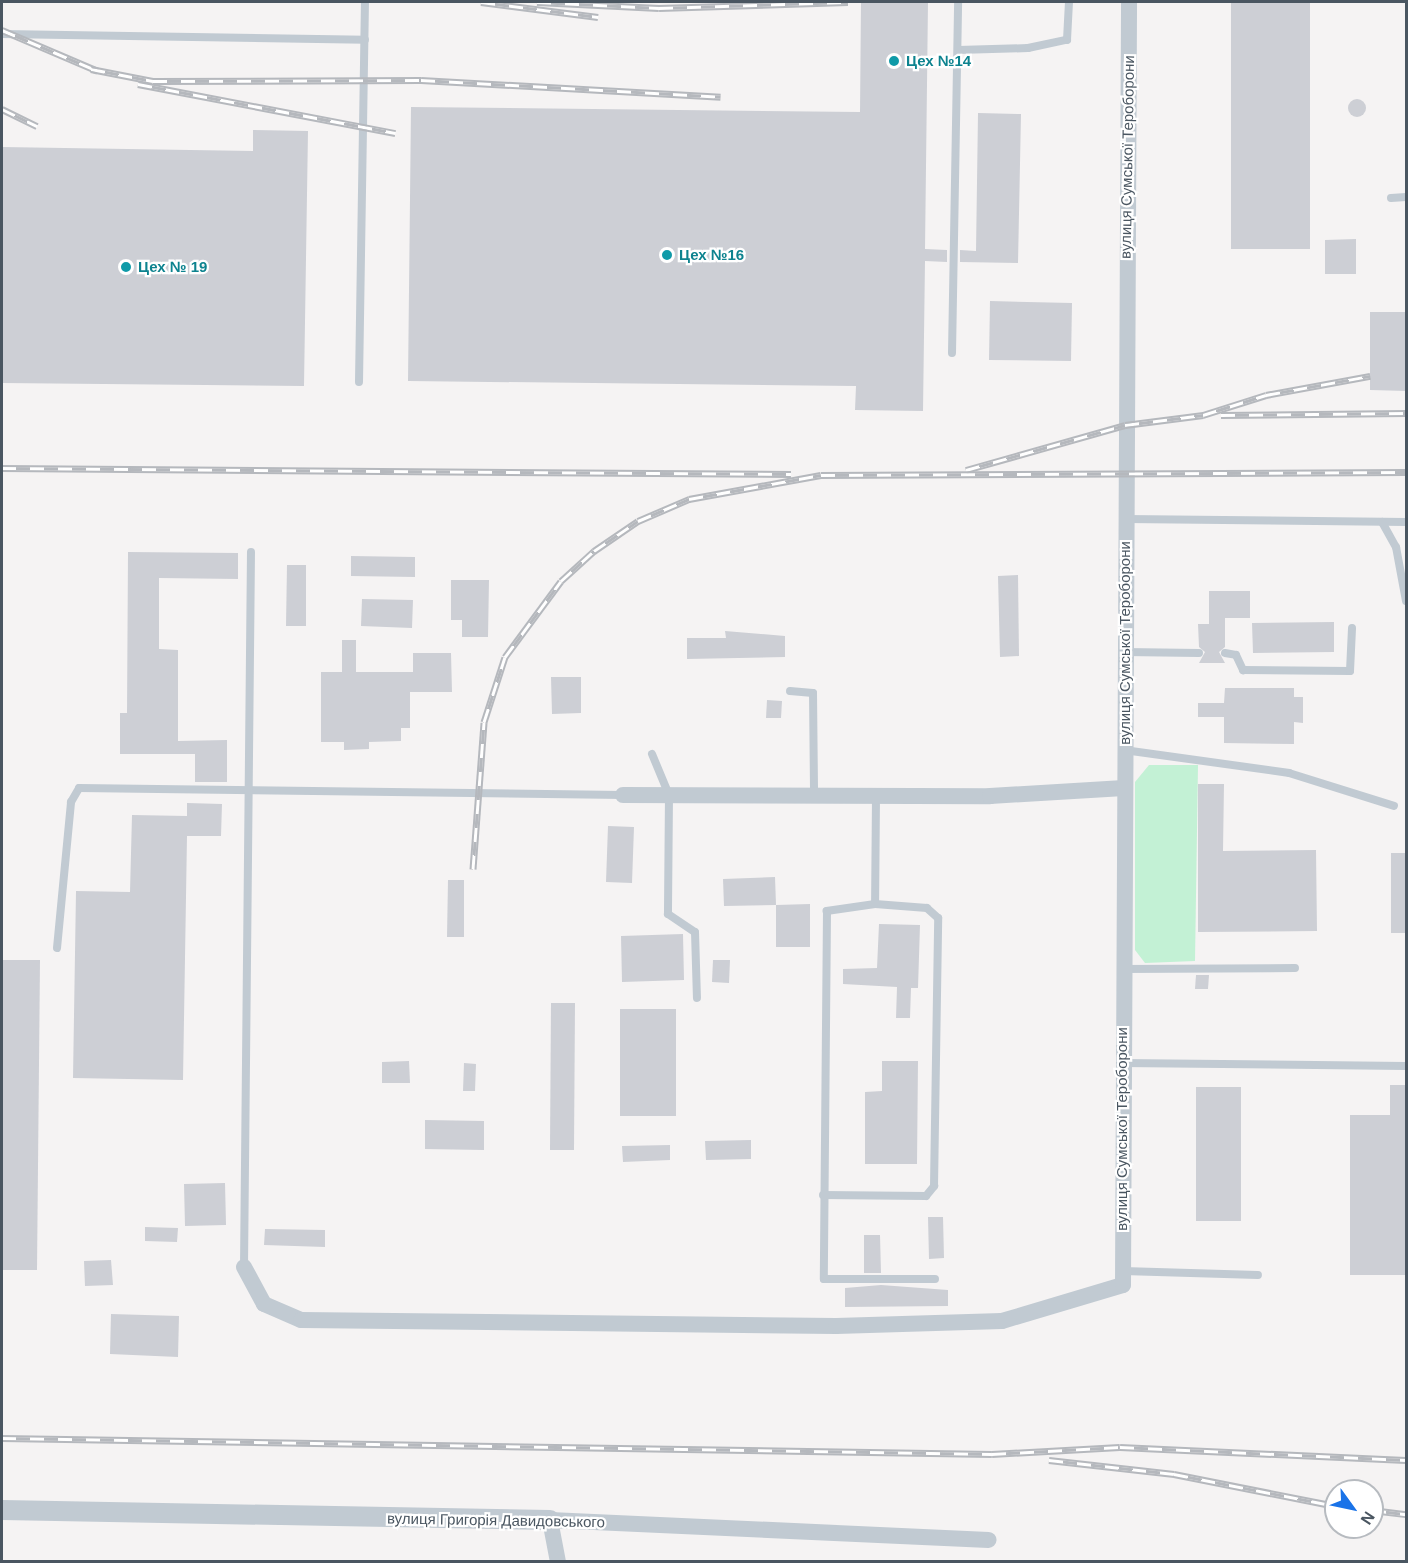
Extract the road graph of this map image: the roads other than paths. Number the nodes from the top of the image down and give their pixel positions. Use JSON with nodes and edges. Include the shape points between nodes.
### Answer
{"nodes":[{"id":1,"x":366,"y":2,"type":"edge"},
{"id":2,"x":958,"y":2,"type":"edge"},
{"id":3,"x":1069,"y":2,"type":"edge"},
{"id":4,"x":1129,"y":2,"type":"edge"},
{"id":5,"x":2,"y":34,"type":"edge"},
{"id":6,"x":365,"y":40,"type":"junction"},
{"id":7,"x":958,"y":50,"type":"junction"},
{"id":8,"x":1407,"y":197,"type":"edge"},
{"id":9,"x":1391,"y":198,"type":"dead end"},
{"id":10,"x":952,"y":353,"type":"dead end"},
{"id":11,"x":359,"y":382,"type":"dead end"},
{"id":12,"x":1125,"y":519,"type":"junction"},
{"id":13,"x":1382,"y":522,"type":"junction"},
{"id":14,"x":1407,"y":522,"type":"edge"},
{"id":15,"x":251,"y":552,"type":"dead end"},
{"id":16,"x":1407,"y":601,"type":"edge"},
{"id":17,"x":1352,"y":628,"type":"dead end"},
{"id":18,"x":1125,"y":652,"type":"junction"},
{"id":19,"x":1199,"y":653,"type":"dead end"},
{"id":20,"x":1225,"y":653,"type":"dead end"},
{"id":21,"x":790,"y":691,"type":"dead end"},
{"id":22,"x":1124,"y":750,"type":"junction"},
{"id":23,"x":652,"y":754,"type":"dead end"},
{"id":24,"x":1124,"y":788,"type":"junction"},
{"id":25,"x":248,"y":789,"type":"junction"},
{"id":26,"x":814,"y":792,"type":"junction"},
{"id":27,"x":623,"y":795,"type":"joint"},
{"id":28,"x":669,"y":795,"type":"junction"},
{"id":29,"x":876,"y":797,"type":"junction"},
{"id":30,"x":1394,"y":806,"type":"dead end"},
{"id":31,"x":875,"y":904,"type":"junction"},
{"id":32,"x":57,"y":948,"type":"dead end"},
{"id":33,"x":1295,"y":968,"type":"dead end"},
{"id":34,"x":1122,"y":969,"type":"junction"},
{"id":35,"x":698,"y":998,"type":"dead end"},
{"id":36,"x":1121,"y":1063,"type":"junction"},
{"id":37,"x":1407,"y":1066,"type":"edge"},
{"id":38,"x":823,"y":1196,"type":"junction"},
{"id":39,"x":244,"y":1267,"type":"joint"},
{"id":40,"x":1258,"y":1275,"type":"dead end"},
{"id":41,"x":1123,"y":1278,"type":"junction"},
{"id":42,"x":935,"y":1279,"type":"dead end"},
{"id":43,"x":2,"y":1510,"type":"edge"},
{"id":44,"x":550,"y":1520,"type":"junction"},
{"id":45,"x":989,"y":1540,"type":"dead end"},
{"id":46,"x":558,"y":1562,"type":"edge"}],
"edges":[{"from":1,"to":6,"type":"lane"},
{"from":2,"to":7,"type":"lane"},
{"from":3,"to":7,"type":"lane","via":[[1067,40],[1028,48]]},
{"from":4,"to":12,"type":"street","name":"вулиця Сумської Тероборони"},
{"from":5,"to":6,"type":"lane"},
{"from":6,"to":11,"type":"lane"},
{"from":7,"to":10,"type":"lane"},
{"from":8,"to":9,"type":"lane"},
{"from":12,"to":13,"type":"lane"},
{"from":12,"to":18,"type":"street","name":"вулиця Сумської Тероборони"},
{"from":13,"to":14,"type":"lane"},
{"from":13,"to":16,"type":"lane","via":[[1396,547]]},
{"from":15,"to":25,"type":"lane"},
{"from":17,"to":20,"type":"lane","via":[[1350,671],[1244,670],[1236,655]]},
{"from":18,"to":19,"type":"lane"},
{"from":18,"to":22,"type":"street","name":"вулиця Сумської Тероборони"},
{"from":21,"to":26,"type":"lane","via":[[813,693]]},
{"from":22,"to":24,"type":"street","name":"вулиця Сумської Тероборони"},
{"from":22,"to":30,"type":"lane","via":[[1289,773]]},
{"from":23,"to":28,"type":"lane"},
{"from":24,"to":29,"type":"street"},
{"from":24,"to":34,"type":"street","name":"вулиця Сумської Тероборони"},
{"from":25,"to":27,"type":"lane"},
{"from":25,"to":32,"type":"lane","via":[[79,788],[71,802]]},
{"from":25,"to":39,"type":"lane"},
{"from":26,"to":28,"type":"street"},
{"from":26,"to":29,"type":"street"},
{"from":27,"to":28,"type":"street"},
{"from":28,"to":35,"type":"lane","via":[[668,914],[695,932]]},
{"from":29,"to":31,"type":"lane"},
{"from":31,"to":38,"type":"lane","via":[[827,911]]},
{"from":31,"to":38,"type":"lane","via":[[927,908],[939,918],[934,1186],[926,1196]]},
{"from":33,"to":34,"type":"lane"},
{"from":34,"to":36,"type":"street","name":"вулиця Сумської Тероборони"},
{"from":36,"to":37,"type":"lane"},
{"from":36,"to":41,"type":"street","name":"вулиця Сумської Тероборони"},
{"from":38,"to":42,"type":"lane","via":[[824,1279]]},
{"from":39,"to":41,"type":"street","via":[[264,1304],[301,1320],[824,1326],[1002,1321]]},
{"from":40,"to":41,"type":"lane"},
{"from":43,"to":44,"type":"street","name":"вулиця Григорія Давидовського"},
{"from":44,"to":45,"type":"street","name":"вулиця Григорія Давидовського"},
{"from":44,"to":46,"type":"street"}]}
